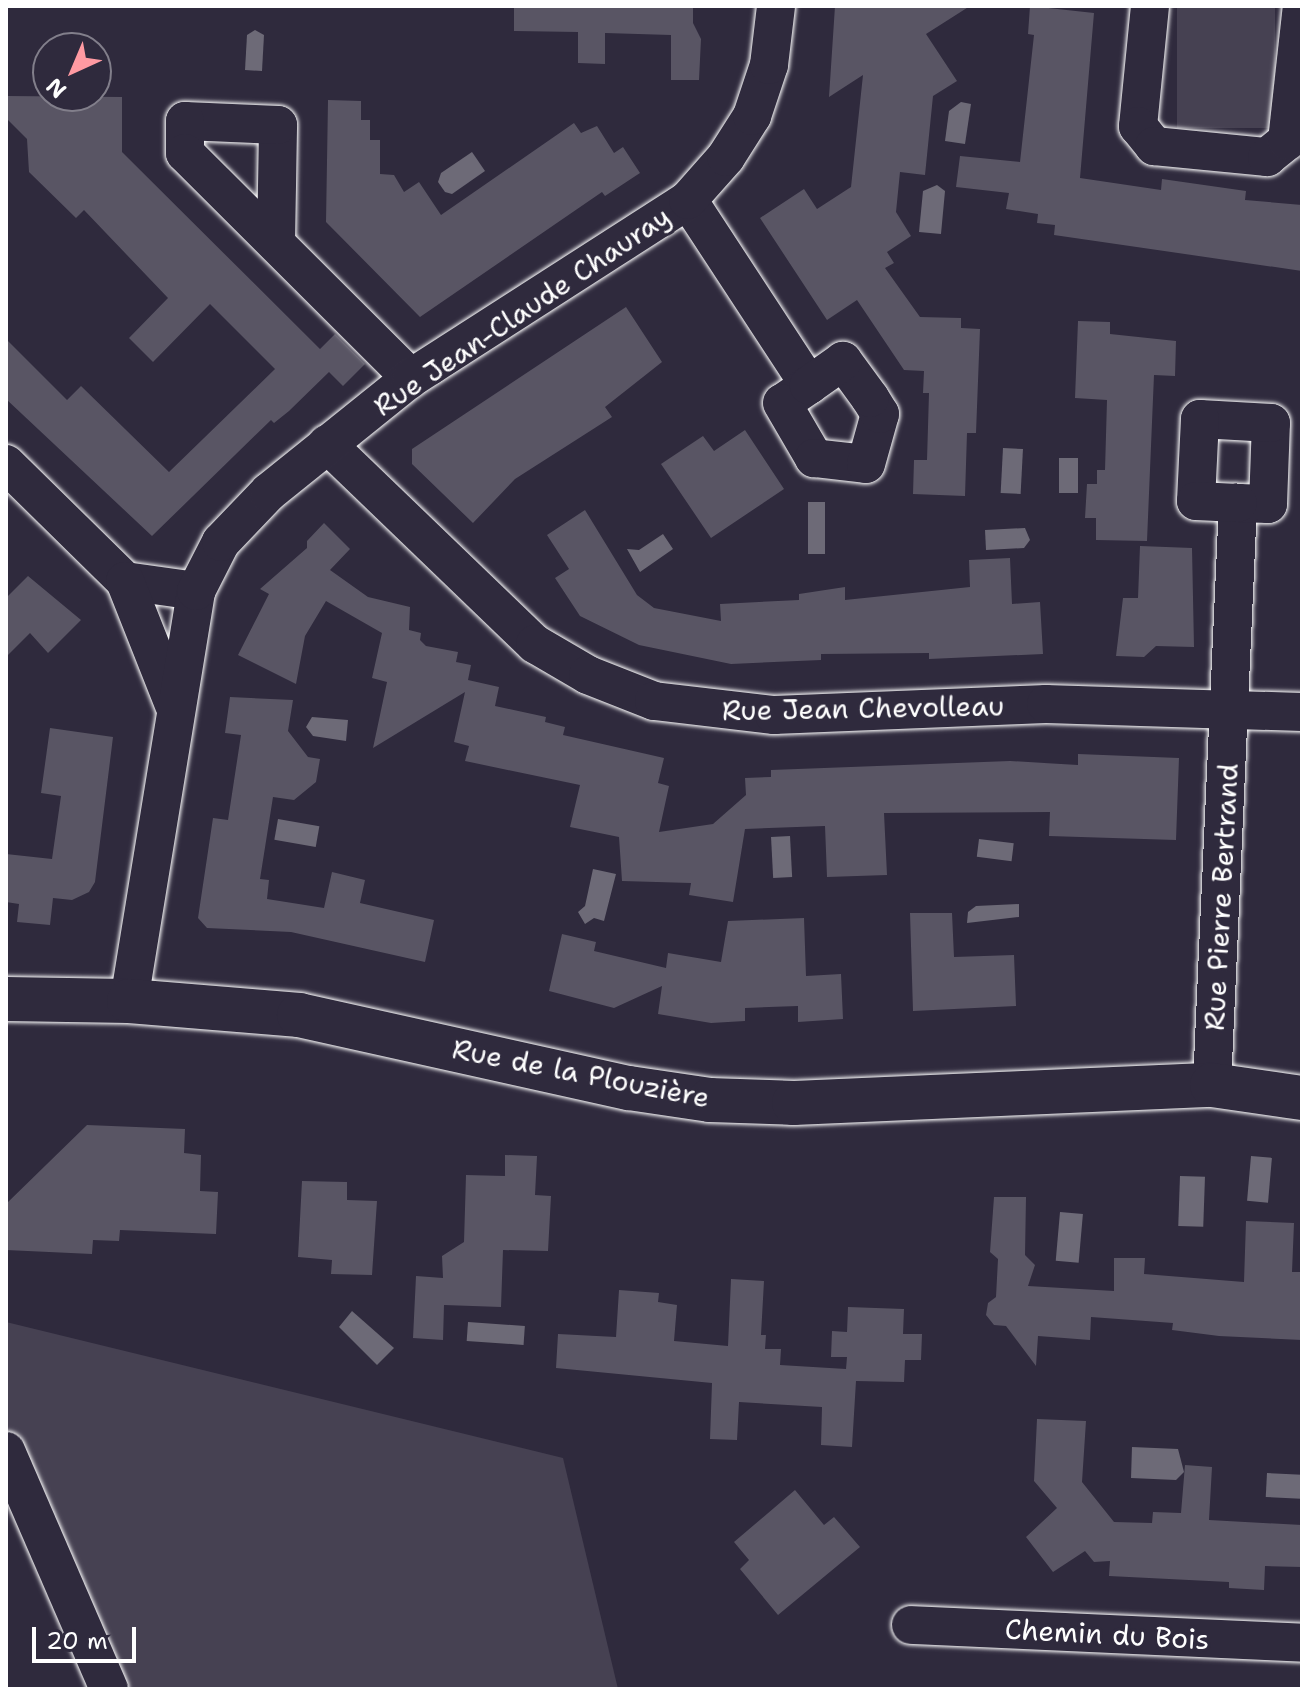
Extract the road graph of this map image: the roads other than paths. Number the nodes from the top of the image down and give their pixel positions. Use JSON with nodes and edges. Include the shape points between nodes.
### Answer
{"nodes":[{"id":1,"x":776,"y":6,"type":"edge"},
{"id":2,"x":1150,"y":6,"type":"edge"},
{"id":3,"x":1302,"y":6,"type":"edge"},
{"id":4,"x":688,"y":200,"type":"junction"},
{"id":5,"x":276,"y":243,"type":"dead end"},
{"id":6,"x":411,"y":378,"type":"junction"},
{"id":7,"x":809,"y":385,"type":"dead end"},
{"id":8,"x":327,"y":444,"type":"junction"},
{"id":9,"x":6,"y":464,"type":"edge"},
{"id":10,"x":1238,"y":503,"type":"dead end"},
{"id":11,"x":125,"y":581,"type":"junction"},
{"id":12,"x":196,"y":591,"type":"junction"},
{"id":13,"x":174,"y":705,"type":"junction"},
{"id":14,"x":1230,"y":710,"type":"junction"},
{"id":15,"x":1302,"y":712,"type":"edge"},
{"id":16,"x":6,"y":999,"type":"edge"},
{"id":17,"x":129,"y":1001,"type":"junction"},
{"id":18,"x":1212,"y":1085,"type":"junction"},
{"id":19,"x":1302,"y":1098,"type":"edge"},
{"id":20,"x":6,"y":1451,"type":"edge"},
{"id":21,"x":911,"y":1625,"type":"dead end"},
{"id":22,"x":1302,"y":1643,"type":"edge"},
{"id":23,"x":109,"y":1689,"type":"edge"}],
"edges":[{"from":1,"to":4,"type":"street","name":"Rue Jean-Claude Chauray","via":[[769,65],[752,116],[726,157]]},
{"from":2,"to":3,"type":"street","via":[[1138,126],[1154,146],[1267,157],[1287,141]]},
{"from":4,"to":6,"type":"street","name":"Rue Jean-Claude Chauray"},
{"from":4,"to":7,"type":"street"},
{"from":5,"to":6,"type":"street"},
{"from":6,"to":8,"type":"street","name":"Rue Jean-Claude Chauray"},
{"from":8,"to":12,"type":"street","name":"Rue Jean-Claude Chauray","via":[[269,492],[221,542]]},
{"from":8,"to":14,"type":"street","name":"Rue Jean Chevolleau","via":[[535,644],[588,675],[654,701],[774,715],[1046,704]]},
{"from":9,"to":11,"type":"street"},
{"from":10,"to":14,"type":"street","name":"Rue Pierre Bertrand"},
{"from":11,"to":12,"type":"street"},
{"from":11,"to":13,"type":"street"},
{"from":12,"to":13,"type":"street","name":"Rue Jean-Claude Chauray"},
{"from":13,"to":17,"type":"street","name":"Rue Jean-Claude Chauray"},
{"from":14,"to":15,"type":"street","name":"Rue Jean Chevolleau"},
{"from":14,"to":18,"type":"street","name":"Rue Pierre Bertrand"},
{"from":16,"to":17,"type":"street","name":"Rue de la Plouzière"},
{"from":17,"to":18,"type":"street","name":"Rue de la Plouzière","via":[[299,1015],[629,1088],[710,1100],[794,1103]]},
{"from":18,"to":19,"type":"street","name":"Rue de la Plouzière"},
{"from":20,"to":23,"type":"street"},
{"from":21,"to":22,"type":"street","name":"Chemin du Bois"}]}
